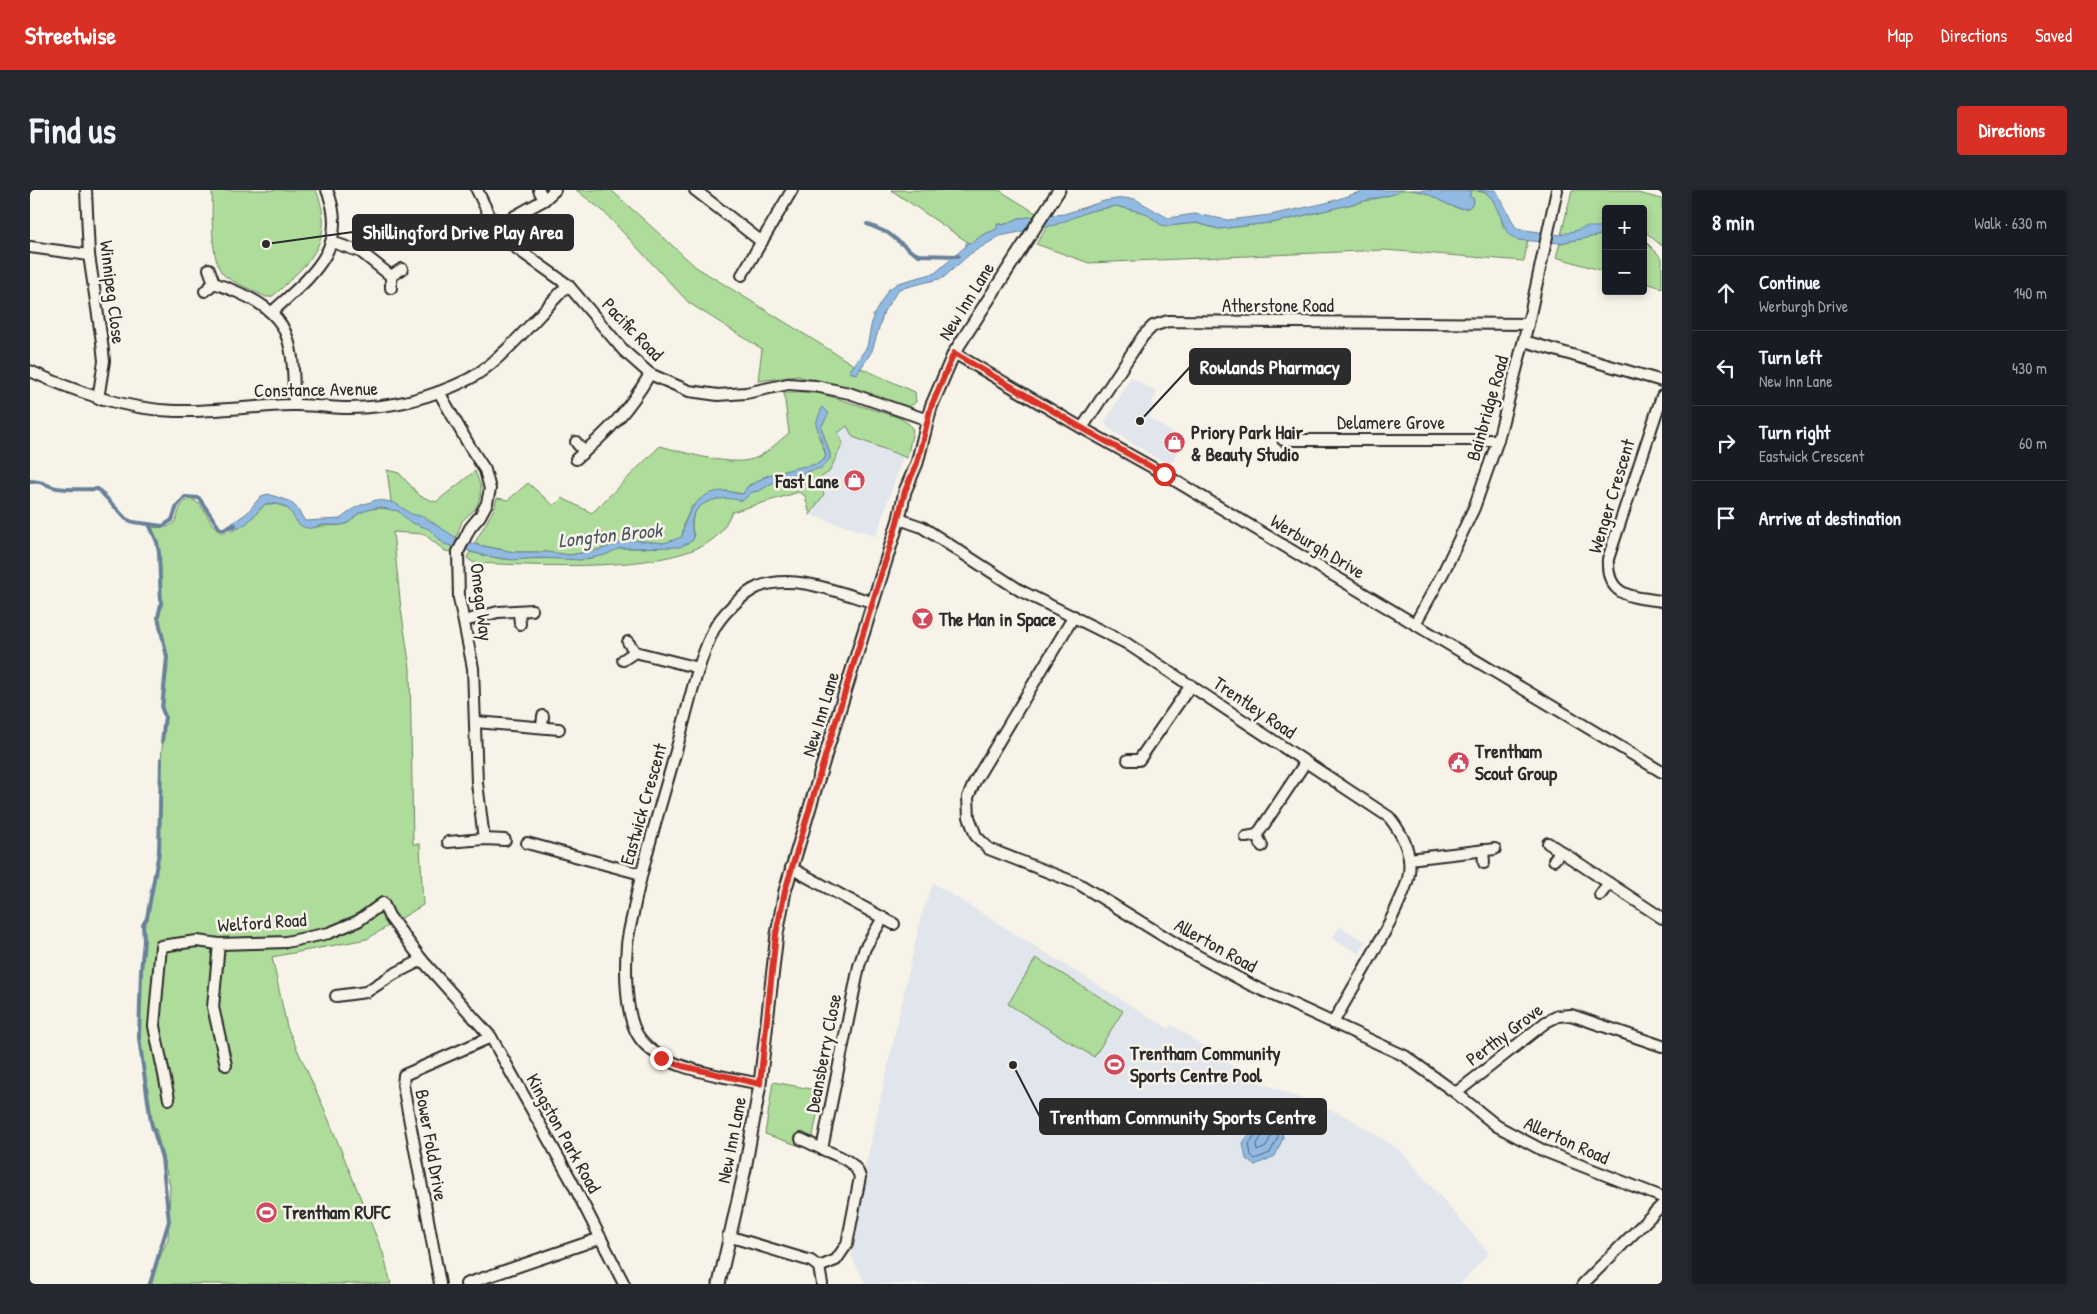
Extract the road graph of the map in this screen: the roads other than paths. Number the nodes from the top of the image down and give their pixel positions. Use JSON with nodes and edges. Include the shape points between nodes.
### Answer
{"nodes":[{"id":1,"x":86,"y":190,"type":"edge"},
{"id":2,"x":327,"y":190,"type":"edge"},
{"id":3,"x":477,"y":190,"type":"edge"},
{"id":4,"x":555,"y":190,"type":"edge"},
{"id":5,"x":695,"y":190,"type":"edge"},
{"id":6,"x":792,"y":190,"type":"edge"},
{"id":7,"x":1059,"y":190,"type":"edge"},
{"id":8,"x":1557,"y":190,"type":"edge"},
{"id":9,"x":542,"y":195,"type":"edge"},
{"id":10,"x":495,"y":227,"type":"junction"},
{"id":11,"x":332,"y":242,"type":"junction"},
{"id":12,"x":762,"y":242,"type":"junction"},
{"id":13,"x":30,"y":247,"type":"edge"},
{"id":14,"x":89,"y":255,"type":"junction"},
{"id":15,"x":209,"y":269,"type":"dead end"},
{"id":16,"x":402,"y":269,"type":"dead end"},
{"id":17,"x":742,"y":275,"type":"dead end"},
{"id":18,"x":391,"y":276,"type":"junction"},
{"id":19,"x":214,"y":283,"type":"junction"},
{"id":20,"x":568,"y":285,"type":"junction"},
{"id":21,"x":391,"y":288,"type":"dead end"},
{"id":22,"x":206,"y":291,"type":"dead end"},
{"id":23,"x":272,"y":312,"type":"junction"},
{"id":24,"x":1528,"y":324,"type":"junction"},
{"id":25,"x":1524,"y":341,"type":"junction"},
{"id":26,"x":954,"y":353,"type":"junction"},
{"id":27,"x":30,"y":371,"type":"edge"},
{"id":28,"x":650,"y":374,"type":"junction"},
{"id":29,"x":1662,"y":381,"type":"edge"},
{"id":30,"x":439,"y":392,"type":"junction"},
{"id":31,"x":1662,"y":396,"type":"edge"},
{"id":32,"x":98,"y":398,"type":"junction"},
{"id":33,"x":294,"y":404,"type":"junction"},
{"id":34,"x":928,"y":420,"type":"junction"},
{"id":35,"x":1082,"y":428,"type":"junction"},
{"id":36,"x":1283,"y":440,"type":"dead end"},
{"id":37,"x":1498,"y":440,"type":"junction"},
{"id":38,"x":576,"y":442,"type":"dead end"},
{"id":39,"x":584,"y":452,"type":"junction"},
{"id":40,"x":576,"y":459,"type":"dead end"},
{"id":41,"x":898,"y":519,"type":"junction"},
{"id":42,"x":1662,"y":601,"type":"edge"},
{"id":43,"x":872,"y":602,"type":"junction"},
{"id":44,"x":532,"y":610,"type":"dead end"},
{"id":45,"x":519,"y":612,"type":"junction"},
{"id":46,"x":1074,"y":616,"type":"junction"},
{"id":47,"x":464,"y":621,"type":"junction"},
{"id":48,"x":520,"y":624,"type":"dead end"},
{"id":49,"x":1415,"y":624,"type":"junction"},
{"id":50,"x":628,"y":642,"type":"dead end"},
{"id":51,"x":635,"y":652,"type":"junction"},
{"id":52,"x":623,"y":660,"type":"dead end"},
{"id":53,"x":699,"y":668,"type":"junction"},
{"id":54,"x":1191,"y":685,"type":"junction"},
{"id":55,"x":543,"y":716,"type":"dead end"},
{"id":56,"x":476,"y":722,"type":"junction"},
{"id":57,"x":542,"y":728,"type":"junction"},
{"id":58,"x":559,"y":729,"type":"dead end"},
{"id":59,"x":1128,"y":760,"type":"dead end"},
{"id":60,"x":1305,"y":763,"type":"junction"},
{"id":61,"x":1662,"y":772,"type":"edge"},
{"id":62,"x":1257,"y":835,"type":"junction"},
{"id":63,"x":1246,"y":837,"type":"dead end"},
{"id":64,"x":484,"y":839,"type":"junction"},
{"id":65,"x":505,"y":840,"type":"dead end"},
{"id":66,"x":448,"y":842,"type":"dead end"},
{"id":67,"x":527,"y":843,"type":"dead end"},
{"id":68,"x":1548,"y":843,"type":"dead end"},
{"id":69,"x":1262,"y":846,"type":"dead end"},
{"id":70,"x":1495,"y":849,"type":"dead end"},
{"id":71,"x":1483,"y":850,"type":"junction"},
{"id":72,"x":1409,"y":859,"type":"junction"},
{"id":73,"x":1484,"y":863,"type":"dead end"},
{"id":74,"x":791,"y":868,"type":"junction"},
{"id":75,"x":641,"y":874,"type":"junction"},
{"id":76,"x":1609,"y":883,"type":"junction"},
{"id":77,"x":1600,"y":895,"type":"dead end"},
{"id":78,"x":883,"y":918,"type":"junction"},
{"id":79,"x":1662,"y":918,"type":"edge"},
{"id":80,"x":894,"y":924,"type":"dead end"},
{"id":81,"x":219,"y":944,"type":"junction"},
{"id":82,"x":422,"y":960,"type":"junction"},
{"id":83,"x":336,"y":996,"type":"dead end"},
{"id":84,"x":1333,"y":1023,"type":"junction"},
{"id":85,"x":491,"y":1037,"type":"junction"},
{"id":86,"x":1662,"y":1046,"type":"edge"},
{"id":87,"x":226,"y":1065,"type":"dead end"},
{"id":88,"x":760,"y":1084,"type":"junction"},
{"id":89,"x":1456,"y":1093,"type":"junction"},
{"id":90,"x":169,"y":1099,"type":"dead end"},
{"id":91,"x":801,"y":1139,"type":"dead end"},
{"id":92,"x":822,"y":1149,"type":"junction"},
{"id":93,"x":1662,"y":1197,"type":"edge"},
{"id":94,"x":1662,"y":1204,"type":"edge"},
{"id":95,"x":728,"y":1236,"type":"junction"},
{"id":96,"x":601,"y":1238,"type":"junction"},
{"id":97,"x":819,"y":1267,"type":"junction"},
{"id":98,"x":440,"y":1284,"type":"edge"},
{"id":99,"x":466,"y":1284,"type":"edge"},
{"id":100,"x":624,"y":1284,"type":"edge"},
{"id":101,"x":719,"y":1284,"type":"edge"},
{"id":102,"x":822,"y":1284,"type":"edge"},
{"id":103,"x":1584,"y":1284,"type":"edge"}],
"edges":[{"from":1,"to":14,"type":"street","name":"Winnipeg Close"},
{"from":2,"to":11,"type":"street","via":[[334,205]]},
{"from":3,"to":10,"type":"street","name":"Pacific Road"},
{"from":4,"to":9,"type":"street"},
{"from":5,"to":12,"type":"street"},
{"from":6,"to":12,"type":"street"},
{"from":7,"to":26,"type":"street","name":"New Inn Lane"},
{"from":8,"to":24,"type":"street","name":"Bainbridge Road"},
{"from":9,"to":10,"type":"street"},
{"from":10,"to":20,"type":"street","name":"Pacific Road","via":[[524,256]]},
{"from":11,"to":18,"type":"street","via":[[361,252]]},
{"from":11,"to":23,"type":"street","via":[[309,278]]},
{"from":12,"to":17,"type":"street"},
{"from":13,"to":14,"type":"street"},
{"from":14,"to":32,"type":"street","name":"Winnipeg Close","via":[[104,361]]},
{"from":15,"to":19,"type":"street"},
{"from":16,"to":18,"type":"street"},
{"from":18,"to":21,"type":"street"},
{"from":19,"to":22,"type":"street"},
{"from":19,"to":23,"type":"street","via":[[246,295]]},
{"from":20,"to":28,"type":"street","name":"Pacific Road","via":[[624,351]]},
{"from":20,"to":30,"type":"street","name":"Constance Avenue","via":[[496,358],[470,378]]},
{"from":23,"to":33,"type":"street","via":[[290,341],[294,363]]},
{"from":24,"to":25,"type":"street","name":"Bainbridge Road"},
{"from":24,"to":35,"type":"street","name":"Atherstone Road","via":[[1168,321],[1153,326],[1143,336]]},
{"from":25,"to":29,"type":"street"},
{"from":25,"to":37,"type":"street","name":"Bainbridge Road"},
{"from":26,"to":34,"type":"street","name":"New Inn Lane"},
{"from":26,"to":35,"type":"street","name":"Werburgh Drive"},
{"from":27,"to":32,"type":"street","name":"Constance Avenue"},
{"from":28,"to":34,"type":"street","name":"Pacific Road","via":[[689,391],[718,395],[788,384],[815,386]]},
{"from":28,"to":39,"type":"street","via":[[621,418]]},
{"from":30,"to":33,"type":"street","name":"Constance Avenue","via":[[379,408]]},
{"from":30,"to":47,"type":"street","name":"Omega Way","via":[[485,470],[490,489],[488,503],[458,552],[459,598]]},
{"from":31,"to":42,"type":"street","name":"Wenger Crescent","via":[[1608,558],[1607,571],[1616,588],[1625,595]]},
{"from":32,"to":33,"type":"street","name":"Constance Avenue","via":[[141,408],[175,411]]},
{"from":34,"to":41,"type":"street","name":"New Inn Lane"},
{"from":35,"to":49,"type":"street","name":"Werburgh Drive"},
{"from":36,"to":37,"type":"street","name":"Delamere Grove"},
{"from":37,"to":49,"type":"street","name":"Bainbridge Road","via":[[1474,508]]},
{"from":38,"to":39,"type":"street"},
{"from":39,"to":40,"type":"street"},
{"from":41,"to":43,"type":"street","name":"New Inn Lane"},
{"from":41,"to":46,"type":"street","name":"Trentley Road","via":[[922,527],[1020,590]]},
{"from":43,"to":53,"type":"street","name":"Eastwick Crescent","via":[[819,586],[783,581],[758,588],[734,603],[713,630]]},
{"from":43,"to":74,"type":"street","name":"New Inn Lane"},
{"from":44,"to":45,"type":"street"},
{"from":45,"to":47,"type":"street","via":[[498,612]]},
{"from":45,"to":48,"type":"street"},
{"from":46,"to":54,"type":"street","name":"Trentley Road","via":[[1126,643]]},
{"from":46,"to":84,"type":"street","name":"Allerton Road","via":[[975,781],[968,797],[969,818],[976,836],[989,849],[1080,884],[1182,948]]},
{"from":47,"to":56,"type":"street","name":"Omega Way","via":[[473,668]]},
{"from":49,"to":61,"type":"street","name":"Werburgh Drive"},
{"from":50,"to":51,"type":"street"},
{"from":51,"to":52,"type":"street"},
{"from":51,"to":53,"type":"street"},
{"from":53,"to":75,"type":"street","name":"Eastwick Crescent"},
{"from":54,"to":59,"type":"street","via":[[1141,765]]},
{"from":54,"to":60,"type":"street","name":"Trentley Road"},
{"from":55,"to":57,"type":"street"},
{"from":56,"to":57,"type":"street"},
{"from":56,"to":64,"type":"street","name":"Omega Way","via":[[477,783]]},
{"from":57,"to":58,"type":"street"},
{"from":60,"to":62,"type":"street"},
{"from":60,"to":72,"type":"street","name":"Trentley Road","via":[[1389,817],[1400,830]]},
{"from":62,"to":63,"type":"street"},
{"from":62,"to":69,"type":"street"},
{"from":64,"to":65,"type":"street"},
{"from":64,"to":66,"type":"street"},
{"from":67,"to":75,"type":"street"},
{"from":68,"to":76,"type":"street","via":[[1557,856]]},
{"from":70,"to":71,"type":"street"},
{"from":71,"to":72,"type":"street"},
{"from":71,"to":73,"type":"street"},
{"from":72,"to":84,"type":"street","name":"Trentley Road","via":[[1410,875],[1386,931]]},
{"from":74,"to":78,"type":"street"},
{"from":74,"to":88,"type":"street","name":"New Inn Lane","via":[[776,934]]},
{"from":75,"to":88,"type":"street","name":"Eastwick Crescent","via":[[627,943],[625,984],[638,1036],[661,1058]]},
{"from":76,"to":77,"type":"street"},
{"from":76,"to":79,"type":"street"},
{"from":78,"to":80,"type":"street"},
{"from":78,"to":92,"type":"street","name":"Deansberry Close","via":[[858,966]]},
{"from":81,"to":82,"type":"street","name":"Welford Road","via":[[286,942],[329,933],[363,918],[383,903]]},
{"from":81,"to":87,"type":"street","via":[[213,1007]]},
{"from":81,"to":90,"type":"street","name":"Welford Road","via":[[196,941],[161,946],[154,1026]]},
{"from":82,"to":83,"type":"street","via":[[366,992]]},
{"from":82,"to":85,"type":"street","name":"Kingston Park Road"},
{"from":84,"to":89,"type":"street","name":"Allerton Road","via":[[1405,1056]]},
{"from":85,"to":96,"type":"street","name":"Kingston Park Road"},
{"from":85,"to":98,"type":"street","name":"Bower Fold Drive","via":[[404,1075],[403,1085]]},
{"from":86,"to":89,"type":"street","name":"Perthy Grove","via":[[1571,1015],[1558,1016]]},
{"from":88,"to":95,"type":"street","name":"New Inn Lane","via":[[745,1169]]},
{"from":89,"to":93,"type":"street","name":"Allerton Road","via":[[1497,1126],[1544,1151]]},
{"from":91,"to":92,"type":"street"},
{"from":92,"to":97,"type":"street","via":[[851,1162],[858,1169],[860,1178],[847,1244],[836,1260]]},
{"from":94,"to":103,"type":"street"},
{"from":95,"to":97,"type":"street","via":[[811,1261]]},
{"from":95,"to":101,"type":"street","name":"New Inn Lane"},
{"from":96,"to":99,"type":"street"},
{"from":96,"to":100,"type":"street","name":"Kingston Park Road"},
{"from":97,"to":102,"type":"street"}]}
